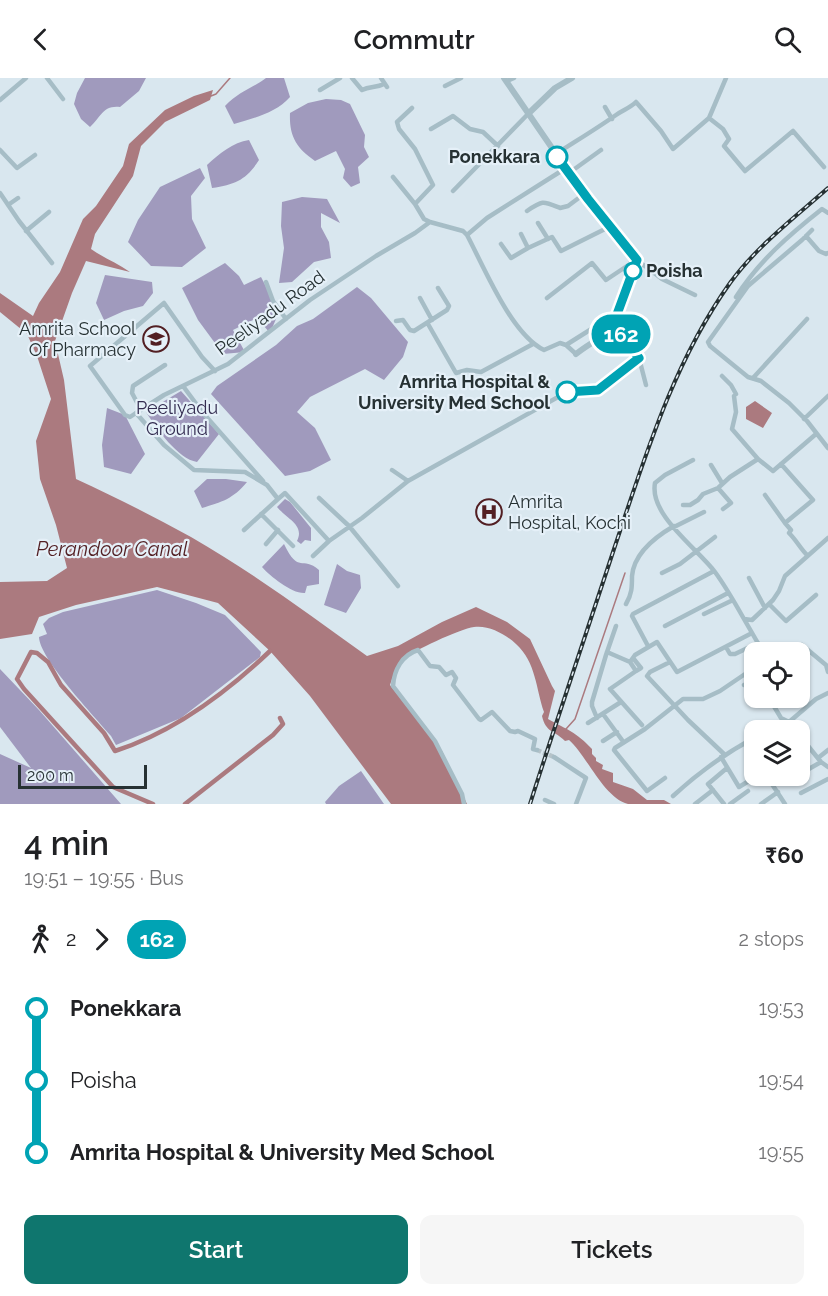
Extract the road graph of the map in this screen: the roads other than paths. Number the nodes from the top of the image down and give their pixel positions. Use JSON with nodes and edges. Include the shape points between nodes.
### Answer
{"nodes":[{"id":1,"x":26,"y":78,"type":"edge"},
{"id":2,"x":47,"y":78,"type":"edge"},
{"id":3,"x":340,"y":78,"type":"edge"},
{"id":4,"x":352,"y":78,"type":"edge"},
{"id":5,"x":381,"y":78,"type":"edge"},
{"id":6,"x":461,"y":78,"type":"edge"},
{"id":7,"x":572,"y":78,"type":"edge"},
{"id":8,"x":726,"y":78,"type":"edge"},
{"id":9,"x":508,"y":79,"type":"edge"},
{"id":10,"x":445,"y":86,"type":"dead end"},
{"id":11,"x":320,"y":90,"type":"dead end"},
{"id":12,"x":63,"y":99,"type":"dead end"},
{"id":13,"x":0,"y":100,"type":"edge"},
{"id":14,"x":605,"y":107,"type":"dead end"},
{"id":15,"x":412,"y":108,"type":"dead end"},
{"id":16,"x":528,"y":114,"type":"junction"},
{"id":17,"x":708,"y":118,"type":"junction"},
{"id":18,"x":612,"y":119,"type":"junction"},
{"id":19,"x":431,"y":129,"type":"dead end"},
{"id":20,"x":498,"y":146,"type":"junction"},
{"id":21,"x":0,"y":150,"type":"edge"},
{"id":22,"x":601,"y":150,"type":"dead end"},
{"id":23,"x":555,"y":154,"type":"junction"},
{"id":24,"x":35,"y":155,"type":"dead end"},
{"id":25,"x":824,"y":167,"type":"dead end"},
{"id":26,"x":567,"y":171,"type":"junction"},
{"id":27,"x":393,"y":177,"type":"dead end"},
{"id":28,"x":453,"y":191,"type":"dead end"},
{"id":29,"x":584,"y":194,"type":"junction"},
{"id":30,"x":1,"y":195,"type":"edge"},
{"id":31,"x":18,"y":198,"type":"dead end"},
{"id":32,"x":415,"y":204,"type":"junction"},
{"id":33,"x":8,"y":205,"type":"junction"},
{"id":34,"x":527,"y":211,"type":"dead end"},
{"id":35,"x":49,"y":212,"type":"dead end"},
{"id":36,"x":828,"y":213,"type":"edge"},
{"id":37,"x":430,"y":222,"type":"junction"},
{"id":38,"x":538,"y":223,"type":"dead end"},
{"id":39,"x":611,"y":226,"type":"junction"},
{"id":40,"x":812,"y":230,"type":"dead end"},
{"id":41,"x":26,"y":231,"type":"junction"},
{"id":42,"x":521,"y":234,"type":"dead end"},
{"id":43,"x":467,"y":235,"type":"junction"},
{"id":44,"x":806,"y":236,"type":"junction"},
{"id":45,"x":548,"y":239,"type":"junction"},
{"id":46,"x":501,"y":244,"type":"dead end"},
{"id":47,"x":528,"y":248,"type":"junction"},
{"id":48,"x":828,"y":253,"type":"edge"},
{"id":49,"x":635,"y":258,"type":"junction"},
{"id":50,"x":52,"y":263,"type":"dead end"},
{"id":51,"x":266,"y":282,"type":"dead end"},
{"id":52,"x":438,"y":288,"type":"dead end"},
{"id":53,"x":695,"y":295,"type":"dead end"},
{"id":54,"x":420,"y":298,"type":"dead end"},
{"id":55,"x":547,"y":298,"type":"dead end"},
{"id":56,"x":616,"y":317,"type":"junction"},
{"id":57,"x":723,"y":319,"type":"junction"},
{"id":58,"x":807,"y":319,"type":"dead end"},
{"id":59,"x":285,"y":320,"type":"junction"},
{"id":60,"x":396,"y":321,"type":"dead end"},
{"id":61,"x":430,"y":322,"type":"junction"},
{"id":62,"x":532,"y":344,"type":"junction"},
{"id":63,"x":566,"y":345,"type":"junction"},
{"id":64,"x":576,"y":354,"type":"joint"},
{"id":65,"x":639,"y":358,"type":"junction"},
{"id":66,"x":165,"y":365,"type":"dead end"},
{"id":67,"x":215,"y":371,"type":"junction"},
{"id":68,"x":723,"y":376,"type":"dead end"},
{"id":69,"x":753,"y":378,"type":"junction"},
{"id":70,"x":646,"y":385,"type":"dead end"},
{"id":71,"x":183,"y":386,"type":"junction"},
{"id":72,"x":828,"y":396,"type":"edge"},
{"id":73,"x":139,"y":411,"type":"junction"},
{"id":74,"x":804,"y":418,"type":"junction"},
{"id":75,"x":816,"y":434,"type":"junction"},
{"id":76,"x":828,"y":448,"type":"edge"},
{"id":77,"x":758,"y":459,"type":"junction"},
{"id":78,"x":693,"y":460,"type":"dead end"},
{"id":79,"x":781,"y":464,"type":"junction"},
{"id":80,"x":711,"y":465,"type":"dead end"},
{"id":81,"x":392,"y":470,"type":"dead end"},
{"id":82,"x":408,"y":481,"type":"junction"},
{"id":83,"x":722,"y":483,"type":"junction"},
{"id":84,"x":267,"y":485,"type":"junction"},
{"id":85,"x":718,"y":488,"type":"junction"},
{"id":86,"x":765,"y":495,"type":"dead end"},
{"id":87,"x":319,"y":498,"type":"dead end"},
{"id":88,"x":278,"y":499,"type":"junction"},
{"id":89,"x":683,"y":505,"type":"dead end"},
{"id":90,"x":723,"y":509,"type":"dead end"},
{"id":91,"x":704,"y":512,"type":"dead end"},
{"id":92,"x":261,"y":514,"type":"junction"},
{"id":93,"x":785,"y":523,"type":"junction"},
{"id":94,"x":350,"y":526,"type":"junction"},
{"id":95,"x":674,"y":527,"type":"junction"},
{"id":96,"x":244,"y":530,"type":"dead end"},
{"id":97,"x":278,"y":531,"type":"junction"},
{"id":98,"x":715,"y":537,"type":"dead end"},
{"id":99,"x":828,"y":538,"type":"edge"},
{"id":100,"x":329,"y":541,"type":"junction"},
{"id":101,"x":266,"y":544,"type":"dead end"},
{"id":102,"x":293,"y":546,"type":"dead end"},
{"id":103,"x":697,"y":552,"type":"junction"},
{"id":104,"x":807,"y":555,"type":"junction"},
{"id":105,"x":313,"y":556,"type":"dead end"},
{"id":106,"x":714,"y":571,"type":"junction"},
{"id":107,"x":662,"y":573,"type":"dead end"},
{"id":108,"x":749,"y":578,"type":"dead end"},
{"id":109,"x":398,"y":586,"type":"dead end"},
{"id":110,"x":728,"y":593,"type":"junction"},
{"id":111,"x":816,"y":595,"type":"dead end"},
{"id":112,"x":733,"y":600,"type":"junction"},
{"id":113,"x":626,"y":604,"type":"dead end"},
{"id":114,"x":767,"y":606,"type":"junction"},
{"id":115,"x":704,"y":614,"type":"dead end"},
{"id":116,"x":744,"y":619,"type":"junction"},
{"id":117,"x":616,"y":626,"type":"dead end"},
{"id":118,"x":665,"y":626,"type":"dead end"},
{"id":119,"x":752,"y":633,"type":"junction"},
{"id":120,"x":757,"y":642,"type":"edge"},
{"id":121,"x":648,"y":646,"type":"junction"},
{"id":122,"x":726,"y":647,"type":"junction"},
{"id":123,"x":744,"y":650,"type":"edge"},
{"id":124,"x":607,"y":652,"type":"junction"},
{"id":125,"x":810,"y":652,"type":"edge"},
{"id":126,"x":632,"y":660,"type":"junction"},
{"id":127,"x":670,"y":662,"type":"junction"},
{"id":128,"x":828,"y":672,"type":"edge"},
{"id":129,"x":744,"y":675,"type":"edge"},
{"id":130,"x":828,"y":693,"type":"edge"},
{"id":131,"x":621,"y":702,"type":"junction"},
{"id":132,"x":675,"y":705,"type":"junction"},
{"id":133,"x":775,"y":708,"type":"edge"},
{"id":134,"x":603,"y":714,"type":"junction"},
{"id":135,"x":597,"y":718,"type":"junction"},
{"id":136,"x":785,"y":720,"type":"edge"},
{"id":137,"x":791,"y":720,"type":"edge"},
{"id":138,"x":588,"y":723,"type":"dead end"},
{"id":139,"x":642,"y":725,"type":"dead end"},
{"id":140,"x":617,"y":732,"type":"junction"},
{"id":141,"x":622,"y":740,"type":"dead end"},
{"id":142,"x":603,"y":741,"type":"dead end"},
{"id":143,"x":744,"y":744,"type":"edge"},
{"id":144,"x":810,"y":747,"type":"edge"},
{"id":145,"x":537,"y":750,"type":"tunnel mouth"},
{"id":146,"x":828,"y":750,"type":"edge"},
{"id":147,"x":723,"y":756,"type":"junction"},
{"id":148,"x":554,"y":757,"type":"tunnel mouth"},
{"id":149,"x":824,"y":763,"type":"edge"},
{"id":150,"x":727,"y":768,"type":"junction"},
{"id":151,"x":810,"y":770,"type":"edge"},
{"id":152,"x":699,"y":773,"type":"junction"},
{"id":153,"x":665,"y":778,"type":"dead end"},
{"id":154,"x":828,"y":778,"type":"edge"},
{"id":155,"x":708,"y":784,"type":"junction"},
{"id":156,"x":744,"y":784,"type":"edge"},
{"id":157,"x":774,"y":786,"type":"edge"},
{"id":158,"x":713,"y":790,"type":"junction"},
{"id":159,"x":748,"y":791,"type":"dead end"},
{"id":160,"x":778,"y":792,"type":"junction"},
{"id":161,"x":801,"y":793,"type":"dead end"},
{"id":162,"x":673,"y":796,"type":"dead end"},
{"id":163,"x":545,"y":800,"type":"dead end"},
{"id":164,"x":464,"y":804,"type":"edge"},
{"id":165,"x":554,"y":804,"type":"edge"},
{"id":166,"x":576,"y":804,"type":"edge"},
{"id":167,"x":695,"y":804,"type":"edge"},
{"id":168,"x":724,"y":804,"type":"edge"},
{"id":169,"x":730,"y":804,"type":"edge"},
{"id":170,"x":761,"y":804,"type":"edge"},
{"id":171,"x":785,"y":804,"type":"edge"}],
"edges":[{"from":1,"to":13,"type":"street"},
{"from":2,"to":12,"type":"street"},
{"from":3,"to":11,"type":"street"},
{"from":4,"to":5,"type":"street","via":[[362,90],[386,85]]},
{"from":6,"to":10,"type":"street"},
{"from":7,"to":16,"type":"street","via":[[555,88]]},
{"from":8,"to":17,"type":"street"},
{"from":9,"to":16,"type":"street"},
{"from":14,"to":18,"type":"street"},
{"from":15,"to":32,"type":"street","via":[[397,123],[434,185]]},
{"from":16,"to":20,"type":"street"},
{"from":16,"to":23,"type":"street"},
{"from":17,"to":18,"type":"street","via":[[673,149],[636,102]]},
{"from":17,"to":25,"type":"street","via":[[723,129],[729,139],[726,150],[745,171],[793,131]]},
{"from":18,"to":23,"type":"street"},
{"from":19,"to":20,"type":"street","via":[[453,116],[470,129],[483,132]]},
{"from":20,"to":28,"type":"street"},
{"from":21,"to":24,"type":"street","via":[[16,168]]},
{"from":22,"to":26,"type":"street"},
{"from":23,"to":26,"type":"street"},
{"from":26,"to":29,"type":"street"},
{"from":26,"to":43,"type":"street","via":[[487,218]]},
{"from":27,"to":32,"type":"street"},
{"from":29,"to":34,"type":"street","via":[[560,208],[541,202]]},
{"from":29,"to":39,"type":"street"},
{"from":30,"to":33,"type":"street"},
{"from":31,"to":33,"type":"street"},
{"from":32,"to":37,"type":"street"},
{"from":33,"to":41,"type":"street"},
{"from":35,"to":41,"type":"street"},
{"from":36,"to":57,"type":"street","via":[[822,209],[782,241],[746,281]]},
{"from":37,"to":43,"type":"street"},
{"from":37,"to":59,"type":"street","name":"Peeliyadu Road"},
{"from":38,"to":45,"type":"street"},
{"from":39,"to":45,"type":"street","via":[[561,251],[552,237]]},
{"from":39,"to":49,"type":"street"},
{"from":40,"to":44,"type":"street"},
{"from":41,"to":50,"type":"street"},
{"from":42,"to":47,"type":"street"},
{"from":43,"to":62,"type":"street","via":[[502,303]]},
{"from":44,"to":48,"type":"street","via":[[819,251]]},
{"from":44,"to":57,"type":"street","via":[[748,286]]},
{"from":45,"to":47,"type":"street"},
{"from":46,"to":47,"type":"street","via":[[512,258]]},
{"from":49,"to":53,"type":"street","via":[[662,279]]},
{"from":49,"to":55,"type":"street","via":[[606,280],[592,263]]},
{"from":49,"to":56,"type":"street"},
{"from":51,"to":59,"type":"street"},
{"from":52,"to":61,"type":"street","via":[[449,306]]},
{"from":54,"to":61,"type":"street"},
{"from":56,"to":63,"type":"street"},
{"from":56,"to":64,"type":"street","via":[[603,337]]},
{"from":56,"to":65,"type":"street","via":[[617,328]]},
{"from":57,"to":69,"type":"street","via":[[708,342],[710,346]]},
{"from":58,"to":69,"type":"street"},
{"from":59,"to":67,"type":"street","name":"Peeliyadu Road"},
{"from":60,"to":61,"type":"street","via":[[403,320],[412,331]]},
{"from":61,"to":62,"type":"street","via":[[456,373],[481,372]]},
{"from":62,"to":63,"type":"street","via":[[543,350],[560,343]]},
{"from":63,"to":64,"type":"street"},
{"from":65,"to":70,"type":"street"},
{"from":65,"to":82,"type":"street","via":[[598,390],[567,392]]},
{"from":66,"to":73,"type":"street","via":[[134,386],[132,393]]},
{"from":67,"to":71,"type":"street","name":"Peeliyadu Road"},
{"from":67,"to":73,"type":"street","via":[[164,303],[90,366],[125,415],[130,417]]},
{"from":68,"to":77,"type":"street","via":[[735,395],[732,429]]},
{"from":69,"to":74,"type":"street","via":[[764,382]]},
{"from":71,"to":73,"type":"street","name":"Peeliyadu Road"},
{"from":71,"to":84,"type":"street"},
{"from":72,"to":74,"type":"street"},
{"from":73,"to":84,"type":"street","via":[[164,445],[194,470],[245,472]]},
{"from":74,"to":75,"type":"street"},
{"from":75,"to":76,"type":"street"},
{"from":75,"to":79,"type":"street"},
{"from":77,"to":79,"type":"street","via":[[773,471]]},
{"from":77,"to":83,"type":"street"},
{"from":78,"to":95,"type":"street","via":[[655,483],[663,514]]},
{"from":79,"to":93,"type":"street","via":[[813,500]]},
{"from":80,"to":83,"type":"street"},
{"from":81,"to":82,"type":"street"},
{"from":82,"to":94,"type":"street"},
{"from":83,"to":85,"type":"street"},
{"from":84,"to":88,"type":"street"},
{"from":85,"to":89,"type":"street","via":[[690,505]]},
{"from":85,"to":90,"type":"street","via":[[731,503]]},
{"from":86,"to":93,"type":"street"},
{"from":87,"to":94,"type":"street"},
{"from":88,"to":92,"type":"street"},
{"from":88,"to":100,"type":"street","via":[[285,494]]},
{"from":91,"to":95,"type":"street"},
{"from":92,"to":96,"type":"street"},
{"from":92,"to":97,"type":"street"},
{"from":93,"to":104,"type":"street"},
{"from":94,"to":100,"type":"street"},
{"from":94,"to":109,"type":"street"},
{"from":95,"to":103,"type":"street"},
{"from":95,"to":113,"type":"street","via":[[660,534],[640,554]]},
{"from":97,"to":101,"type":"street"},
{"from":97,"to":102,"type":"street"},
{"from":98,"to":103,"type":"street"},
{"from":99,"to":104,"type":"street"},
{"from":100,"to":105,"type":"street"},
{"from":103,"to":106,"type":"street"},
{"from":103,"to":107,"type":"street"},
{"from":104,"to":114,"type":"street","via":[[785,576]]},
{"from":106,"to":110,"type":"street"},
{"from":106,"to":121,"type":"street","via":[[633,614]]},
{"from":108,"to":114,"type":"street"},
{"from":110,"to":112,"type":"street"},
{"from":110,"to":118,"type":"street"},
{"from":111,"to":114,"type":"street","via":[[786,621]]},
{"from":112,"to":115,"type":"street"},
{"from":112,"to":116,"type":"street"},
{"from":114,"to":116,"type":"street","via":[[752,620]]},
{"from":116,"to":119,"type":"street"},
{"from":117,"to":124,"type":"street"},
{"from":119,"to":120,"type":"street"},
{"from":119,"to":122,"type":"street"},
{"from":121,"to":126,"type":"street"},
{"from":121,"to":127,"type":"street","via":[[657,642]]},
{"from":122,"to":123,"type":"street","via":[[730,654]]},
{"from":122,"to":127,"type":"street","via":[[677,672]]},
{"from":124,"to":126,"type":"street"},
{"from":124,"to":135,"type":"street","via":[[592,702]]},
{"from":125,"to":128,"type":"street","via":[[826,665]]},
{"from":126,"to":131,"type":"street","via":[[636,671],[610,689]]},
{"from":127,"to":132,"type":"street","via":[[647,676]]},
{"from":129,"to":132,"type":"street","via":[[703,699],[683,699]]},
{"from":130,"to":137,"type":"street"},
{"from":131,"to":134,"type":"street"},
{"from":131,"to":139,"type":"street"},
{"from":132,"to":147,"type":"street"},
{"from":132,"to":153,"type":"street","via":[[614,750],[647,791]]},
{"from":133,"to":136,"type":"street"},
{"from":134,"to":135,"type":"street"},
{"from":134,"to":140,"type":"street"},
{"from":135,"to":138,"type":"street"},
{"from":140,"to":141,"type":"street"},
{"from":140,"to":142,"type":"street"},
{"from":143,"to":147,"type":"street"},
{"from":144,"to":149,"type":"street"},
{"from":145,"to":164,"type":"street","via":[[533,749],[535,739],[510,731],[492,712],[481,720],[478,718],[453,686],[456,678],[452,672],[445,675],[415,650],[401,660],[393,686],[435,741]]},
{"from":146,"to":149,"type":"street"},
{"from":147,"to":150,"type":"street"},
{"from":147,"to":152,"type":"street"},
{"from":148,"to":166,"type":"street","via":[[586,778]]},
{"from":149,"to":151,"type":"street"},
{"from":150,"to":155,"type":"street"},
{"from":150,"to":156,"type":"street","via":[[739,787]]},
{"from":152,"to":155,"type":"street"},
{"from":152,"to":162,"type":"street"},
{"from":154,"to":161,"type":"street"},
{"from":155,"to":158,"type":"street"},
{"from":157,"to":160,"type":"street"},
{"from":158,"to":167,"type":"street"},
{"from":158,"to":168,"type":"street"},
{"from":159,"to":169,"type":"street"},
{"from":160,"to":170,"type":"street"},
{"from":160,"to":171,"type":"street"},
{"from":163,"to":165,"type":"street"}]}
